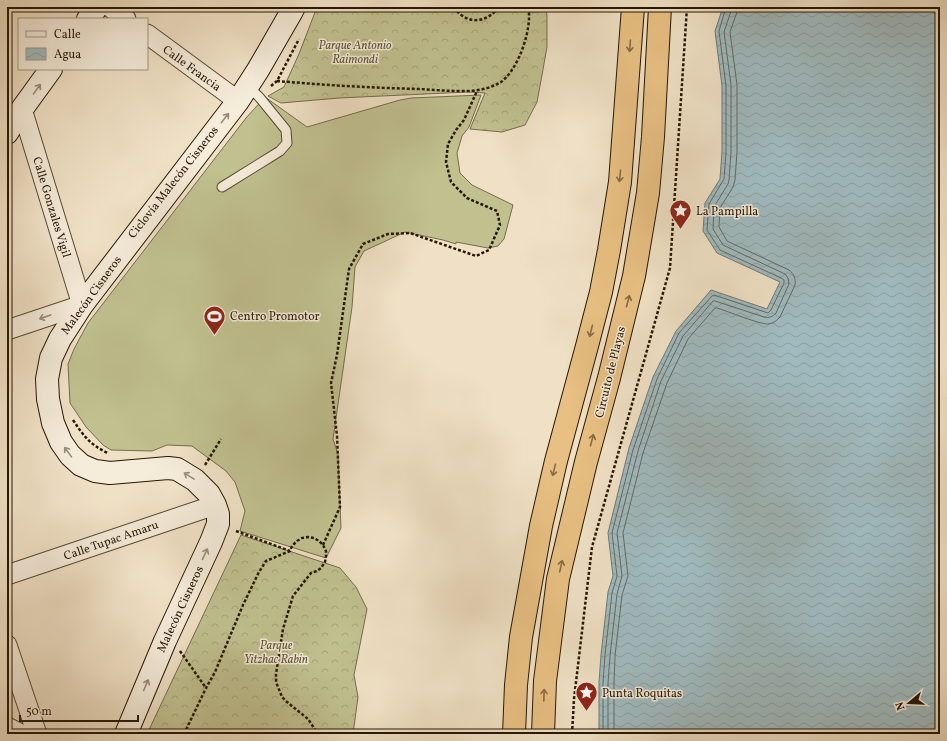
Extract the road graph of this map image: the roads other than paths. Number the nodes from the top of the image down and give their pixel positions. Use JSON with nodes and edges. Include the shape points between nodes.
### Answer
{"nodes":[{"id":1,"x":97,"y":7,"type":"edge"},
{"id":2,"x":110,"y":7,"type":"edge"},
{"id":3,"x":294,"y":7,"type":"edge"},
{"id":4,"x":633,"y":7,"type":"edge"},
{"id":5,"x":660,"y":7,"type":"edge"},
{"id":6,"x":89,"y":18,"type":"edge"},
{"id":7,"x":125,"y":18,"type":"edge"},
{"id":8,"x":148,"y":35,"type":"edge"},
{"id":9,"x":50,"y":70,"type":"edge"},
{"id":10,"x":248,"y":95,"type":"junction"},
{"id":11,"x":22,"y":109,"type":"junction"},
{"id":12,"x":7,"y":133,"type":"edge"},
{"id":13,"x":222,"y":187,"type":"dead end"},
{"id":14,"x":82,"y":305,"type":"junction"},
{"id":15,"x":7,"y":330,"type":"edge"},
{"id":16,"x":215,"y":505,"type":"junction"},
{"id":17,"x":7,"y":575,"type":"edge"},
{"id":18,"x":7,"y":644,"type":"edge"},
{"id":19,"x":7,"y":727,"type":"edge"},
{"id":20,"x":21,"y":734,"type":"edge"},
{"id":21,"x":37,"y":734,"type":"edge"},
{"id":22,"x":126,"y":734,"type":"edge"},
{"id":23,"x":514,"y":734,"type":"edge"},
{"id":24,"x":543,"y":734,"type":"edge"}],
"edges":[{"from":1,"to":6,"type":"street"},
{"from":2,"to":7,"type":"street"},
{"from":3,"to":10,"type":"street","name":"Malecón Cisneros"},
{"from":4,"to":23,"type":"highway","one_way":true,"via":[[620,182],[609,250],[597,307],[540,526],[521,637]]},
{"from":24,"to":5,"type":"highway","name":"Circuito de Playas","one_way":true,"via":[[545,681],[558,579],[634,276],[647,201]]},
{"from":8,"to":10,"type":"street","name":"Calle Francia"},
{"from":11,"to":9,"type":"street","one_way":true},
{"from":10,"to":13,"type":"lane","via":[[286,130],[287,142],[280,151]]},
{"from":14,"to":10,"type":"street","name":"Malecón Cisneros","one_way":true},
{"from":11,"to":12,"type":"street"},
{"from":11,"to":14,"type":"street","name":"Calle Gonzales Vigil"},
{"from":14,"to":15,"type":"street","one_way":true},
{"from":16,"to":14,"type":"street","name":"Malecón Cisneros","one_way":true,"via":[[209,494],[195,480],[177,469],[110,473],[95,471],[80,465],[61,442],[53,423],[47,379],[51,358]]},
{"from":16,"to":17,"type":"street","name":"Calle Tupac Amaru"},
{"from":22,"to":16,"type":"street","name":"Malecón Cisneros","one_way":true,"via":[[218,524]]},
{"from":18,"to":21,"type":"street"},
{"from":19,"to":20,"type":"street"}]}
